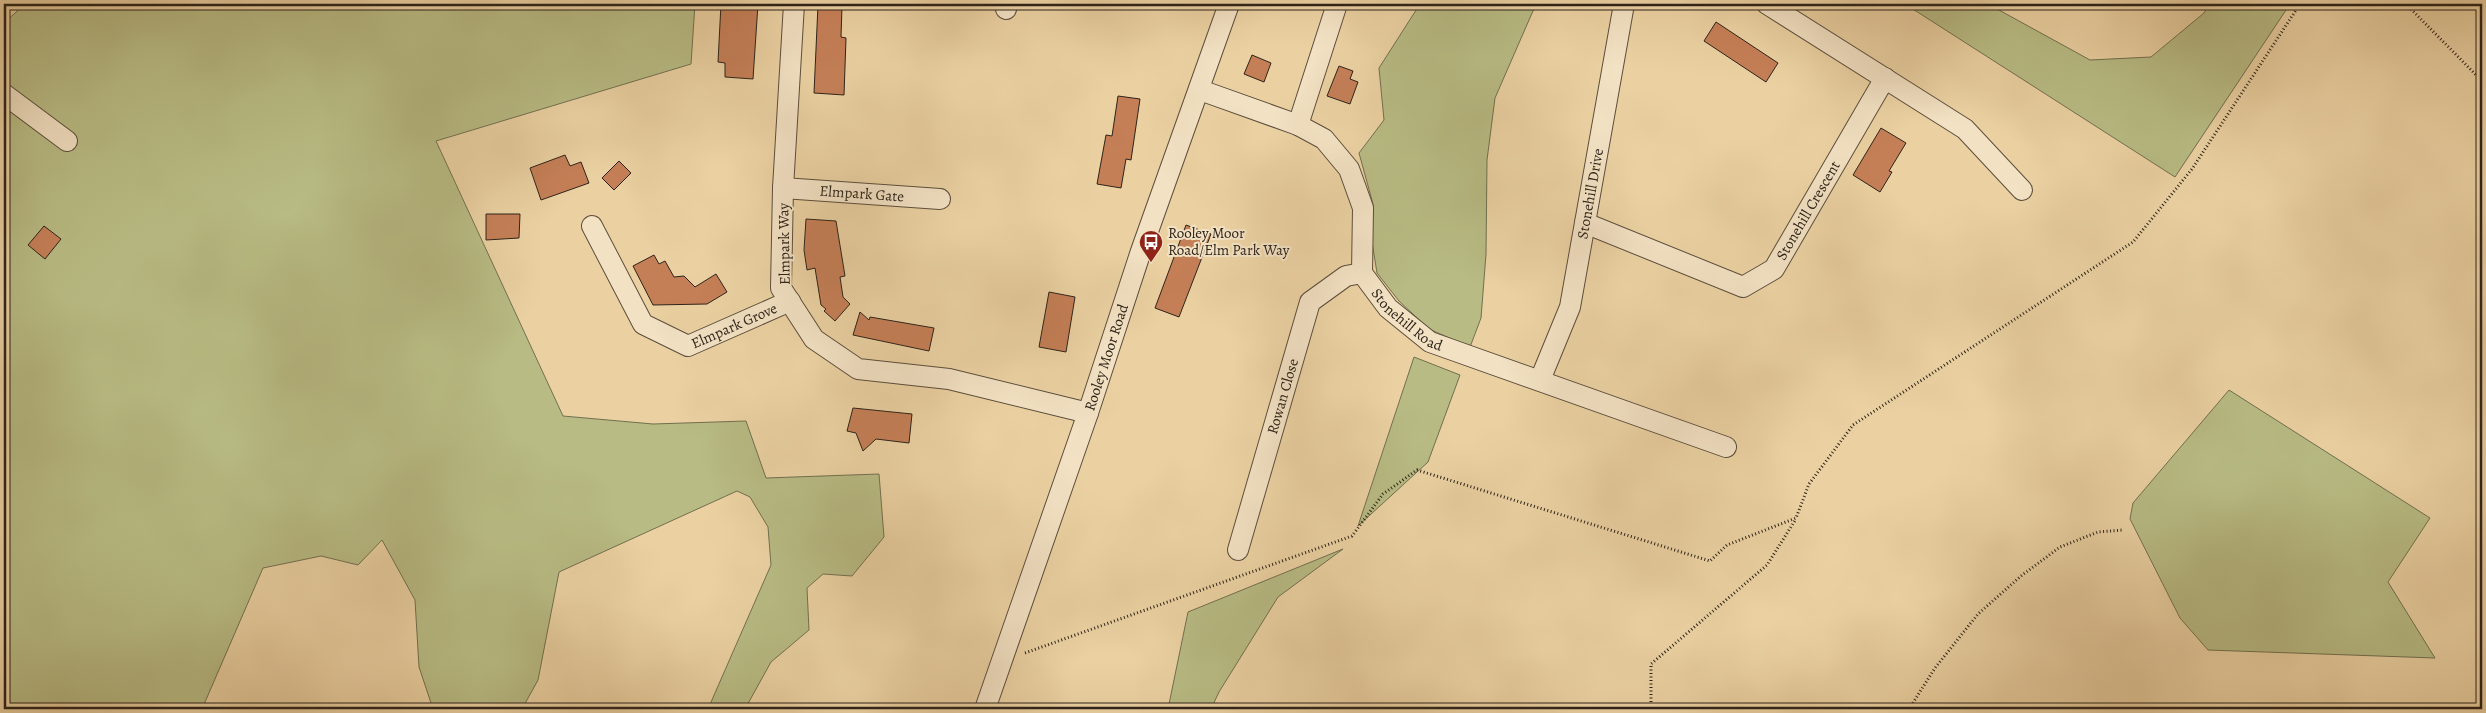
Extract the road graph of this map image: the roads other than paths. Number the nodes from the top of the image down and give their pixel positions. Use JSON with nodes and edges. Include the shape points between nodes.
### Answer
{"nodes":[{"id":1,"x":794,"y":4,"type":"edge"},
{"id":2,"x":1229,"y":4,"type":"edge"},
{"id":3,"x":1337,"y":4,"type":"edge"},
{"id":4,"x":1624,"y":4,"type":"edge"},
{"id":5,"x":1780,"y":7,"type":"edge"},
{"id":6,"x":1885,"y":78,"type":"junction"},
{"id":7,"x":1200,"y":90,"type":"junction"},
{"id":8,"x":4,"y":94,"type":"edge"},
{"id":9,"x":1298,"y":125,"type":"junction"},
{"id":10,"x":67,"y":141,"type":"dead end"},
{"id":11,"x":783,"y":188,"type":"junction"},
{"id":12,"x":2022,"y":190,"type":"dead end"},
{"id":13,"x":940,"y":199,"type":"dead end"},
{"id":14,"x":1585,"y":223,"type":"junction"},
{"id":15,"x":592,"y":226,"type":"dead end"},
{"id":16,"x":1362,"y":273,"type":"junction"},
{"id":17,"x":790,"y":301,"type":"junction"},
{"id":18,"x":1540,"y":380,"type":"junction"},
{"id":19,"x":1088,"y":413,"type":"junction"},
{"id":20,"x":1726,"y":446,"type":"dead end"},
{"id":21,"x":1238,"y":550,"type":"dead end"},
{"id":22,"x":985,"y":709,"type":"edge"}],
"edges":[{"from":1,"to":11,"type":"street","name":"Elmpark Way"},
{"from":2,"to":7,"type":"street","name":"Rooley Moor Road"},
{"from":3,"to":9,"type":"street"},
{"from":4,"to":14,"type":"street","name":"Stonehill Drive"},
{"from":5,"to":6,"type":"street"},
{"from":6,"to":12,"type":"street","via":[[1965,129]]},
{"from":6,"to":14,"type":"street","name":"Stonehill Crescent","via":[[1774,269],[1743,287]]},
{"from":7,"to":9,"type":"street","name":"Stonehill Road"},
{"from":7,"to":19,"type":"street","name":"Rooley Moor Road","via":[[1141,251]]},
{"from":8,"to":10,"type":"street"},
{"from":9,"to":16,"type":"street","name":"Stonehill Road","via":[[1324,139],[1349,168],[1363,208]]},
{"from":11,"to":13,"type":"street","name":"Elmpark Gate"},
{"from":11,"to":17,"type":"street","name":"Elmpark Way","via":[[782,288]]},
{"from":14,"to":18,"type":"street","name":"Stonehill Drive","via":[[1570,307]]},
{"from":15,"to":17,"type":"street","name":"Elmpark Grove","via":[[643,324],[688,346]]},
{"from":16,"to":18,"type":"street","name":"Stonehill Road","via":[[1388,308],[1430,342]]},
{"from":16,"to":21,"type":"street","name":"Rowan Close","via":[[1346,276],[1310,302]]},
{"from":17,"to":19,"type":"street","name":"Elmpark Way","via":[[814,339],[858,370],[949,379]]},
{"from":18,"to":20,"type":"street","name":"Stonehill Road"},
{"from":19,"to":22,"type":"street","name":"Rooley Moor Road"}]}
